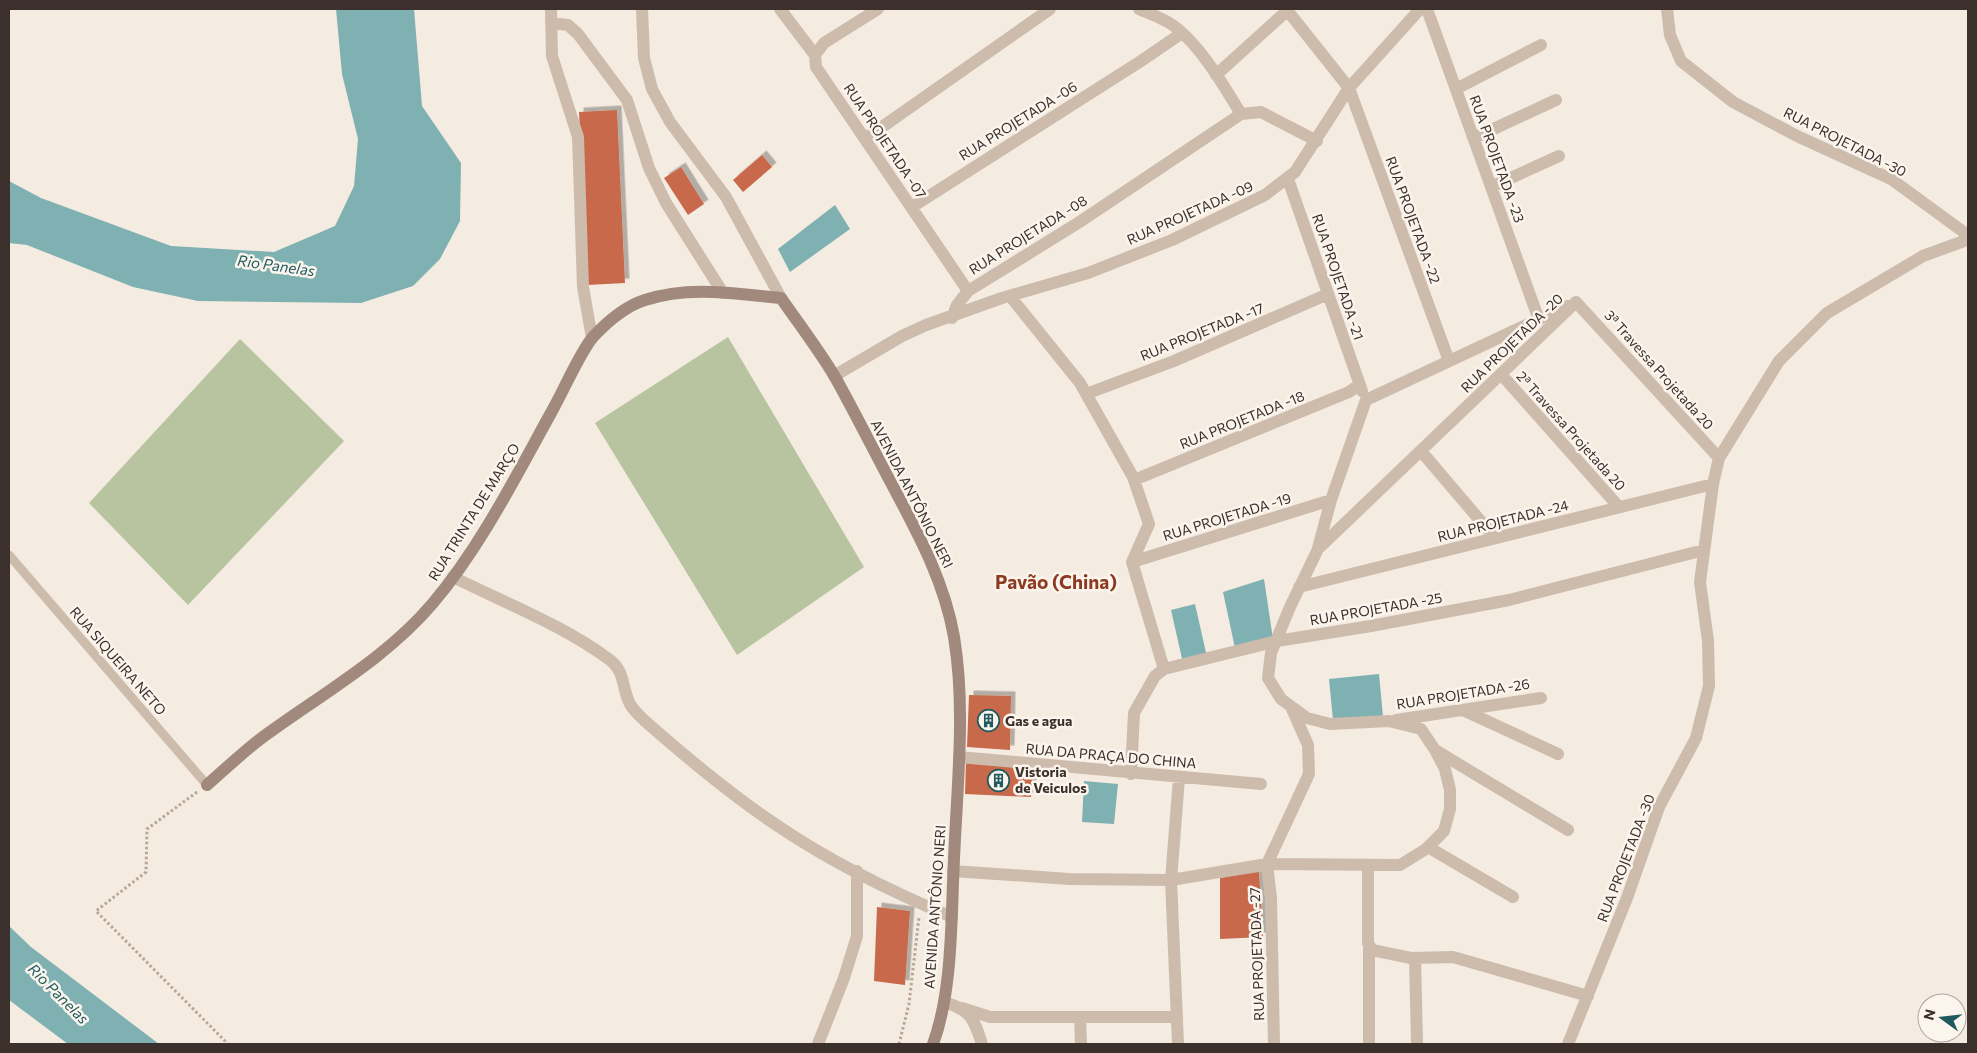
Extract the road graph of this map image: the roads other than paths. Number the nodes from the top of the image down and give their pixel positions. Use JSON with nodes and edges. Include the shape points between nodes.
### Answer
{"nodes":[{"id":1,"x":551,"y":9,"type":"edge"},
{"id":2,"x":642,"y":9,"type":"edge"},
{"id":3,"x":780,"y":9,"type":"edge"},
{"id":4,"x":878,"y":9,"type":"edge"},
{"id":5,"x":1050,"y":9,"type":"edge"},
{"id":6,"x":1139,"y":9,"type":"edge"},
{"id":7,"x":1288,"y":9,"type":"edge"},
{"id":8,"x":1420,"y":9,"type":"edge"},
{"id":9,"x":1427,"y":9,"type":"edge"},
{"id":10,"x":1667,"y":9,"type":"edge"},
{"id":11,"x":551,"y":23,"type":"junction"},
{"id":12,"x":1182,"y":33,"type":"junction"},
{"id":13,"x":1541,"y":45,"type":"dead end"},
{"id":14,"x":815,"y":55,"type":"junction"},
{"id":15,"x":1216,"y":76,"type":"junction"},
{"id":16,"x":1349,"y":88,"type":"junction"},
{"id":17,"x":1456,"y":89,"type":"junction"},
{"id":18,"x":1556,"y":100,"type":"dead end"},
{"id":19,"x":1241,"y":114,"type":"junction"},
{"id":20,"x":1474,"y":138,"type":"junction"},
{"id":21,"x":865,"y":139,"type":"junction"},
{"id":22,"x":1317,"y":141,"type":"junction"},
{"id":23,"x":1559,"y":156,"type":"dead end"},
{"id":24,"x":1288,"y":179,"type":"junction"},
{"id":25,"x":1491,"y":187,"type":"junction"},
{"id":26,"x":912,"y":207,"type":"junction"},
{"id":27,"x":968,"y":291,"type":"junction"},
{"id":28,"x":723,"y":293,"type":"junction"},
{"id":29,"x":1328,"y":294,"type":"junction"},
{"id":30,"x":1010,"y":296,"type":"junction"},
{"id":31,"x":781,"y":298,"type":"junction"},
{"id":32,"x":1576,"y":302,"type":"junction"},
{"id":33,"x":952,"y":318,"type":"junction"},
{"id":34,"x":1539,"y":320,"type":"junction"},
{"id":35,"x":592,"y":338,"type":"junction"},
{"id":36,"x":1449,"y":361,"type":"junction"},
{"id":37,"x":1501,"y":374,"type":"junction"},
{"id":38,"x":834,"y":376,"type":"junction"},
{"id":39,"x":1359,"y":385,"type":"junction"},
{"id":40,"x":1086,"y":394,"type":"junction"},
{"id":41,"x":1366,"y":400,"type":"junction"},
{"id":42,"x":1421,"y":451,"type":"junction"},
{"id":43,"x":1720,"y":458,"type":"junction"},
{"id":44,"x":1134,"y":480,"type":"junction"},
{"id":45,"x":1714,"y":484,"type":"junction"},
{"id":46,"x":1331,"y":500,"type":"junction"},
{"id":47,"x":1619,"y":507,"type":"junction"},
{"id":48,"x":1495,"y":538,"type":"junction"},
{"id":49,"x":1318,"y":549,"type":"junction"},
{"id":50,"x":1704,"y":550,"type":"junction"},
{"id":51,"x":9,"y":555,"type":"edge"},
{"id":52,"x":1132,"y":562,"type":"junction"},
{"id":53,"x":453,"y":577,"type":"junction"},
{"id":54,"x":1300,"y":586,"type":"junction"},
{"id":55,"x":1277,"y":641,"type":"junction"},
{"id":56,"x":1164,"y":669,"type":"junction"},
{"id":57,"x":1541,"y":698,"type":"dead end"},
{"id":58,"x":1292,"y":709,"type":"junction"},
{"id":59,"x":1463,"y":710,"type":"junction"},
{"id":60,"x":1389,"y":721,"type":"junction"},
{"id":61,"x":1435,"y":750,"type":"junction"},
{"id":62,"x":1558,"y":754,"type":"dead end"},
{"id":63,"x":959,"y":757,"type":"junction"},
{"id":64,"x":1131,"y":774,"type":"junction"},
{"id":65,"x":1179,"y":778,"type":"junction"},
{"id":66,"x":1261,"y":784,"type":"dead end"},
{"id":67,"x":207,"y":785,"type":"joint"},
{"id":68,"x":1568,"y":830,"type":"dead end"},
{"id":69,"x":1427,"y":848,"type":"junction"},
{"id":70,"x":1267,"y":864,"type":"junction"},
{"id":71,"x":1368,"y":865,"type":"junction"},
{"id":72,"x":857,"y":871,"type":"junction"},
{"id":73,"x":953,"y":871,"type":"junction"},
{"id":74,"x":1171,"y":880,"type":"junction"},
{"id":75,"x":1514,"y":897,"type":"dead end"},
{"id":76,"x":952,"y":917,"type":"junction"},
{"id":77,"x":1369,"y":948,"type":"junction"},
{"id":78,"x":1415,"y":958,"type":"junction"},
{"id":79,"x":1588,"y":996,"type":"junction"},
{"id":80,"x":944,"y":1002,"type":"junction"},
{"id":81,"x":962,"y":1008,"type":"junction"},
{"id":82,"x":1080,"y":1017,"type":"junction"},
{"id":83,"x":1177,"y":1017,"type":"junction"},
{"id":84,"x":818,"y":1044,"type":"edge"},
{"id":85,"x":933,"y":1044,"type":"edge"},
{"id":86,"x":982,"y":1044,"type":"edge"},
{"id":87,"x":1081,"y":1044,"type":"edge"},
{"id":88,"x":1178,"y":1044,"type":"edge"},
{"id":89,"x":1274,"y":1044,"type":"edge"},
{"id":90,"x":1370,"y":1044,"type":"edge"},
{"id":91,"x":1417,"y":1044,"type":"edge"},
{"id":92,"x":1568,"y":1044,"type":"edge"}],
"edges":[{"from":1,"to":11,"type":"street"},
{"from":2,"to":31,"type":"street","via":[[644,58],[652,89],[670,122],[726,197]]},
{"from":3,"to":14,"type":"street","name":"RUA PROJETADA -07"},
{"from":4,"to":14,"type":"street","via":[[824,43]]},
{"from":5,"to":21,"type":"street"},
{"from":6,"to":12,"type":"street"},
{"from":7,"to":15,"type":"street"},
{"from":7,"to":16,"type":"street","name":"RUA PROJETADA -22"},
{"from":8,"to":16,"type":"street","name":"RUA PROJETADA -09"},
{"from":9,"to":17,"type":"street","name":"RUA PROJETADA -23"},
{"from":10,"to":43,"type":"street","name":"RUA PROJETADA -30","via":[[1670,35],[1680,62],[1733,102],[1797,136],[1891,179],[1965,233],[1964,242],[1923,256],[1827,313],[1779,361]]},
{"from":11,"to":28,"type":"street","via":[[568,26],[578,34],[627,100],[647,161],[666,203]]},
{"from":11,"to":35,"type":"street","via":[[552,56],[578,137],[583,287]]},
{"from":12,"to":15,"type":"street"},
{"from":12,"to":26,"type":"street","name":"RUA PROJETADA -06"},
{"from":13,"to":17,"type":"street"},
{"from":14,"to":21,"type":"street","name":"RUA PROJETADA -07","via":[[816,67]]},
{"from":15,"to":19,"type":"street"},
{"from":16,"to":22,"type":"street","name":"RUA PROJETADA -09"},
{"from":16,"to":36,"type":"street","name":"RUA PROJETADA -22"},
{"from":17,"to":20,"type":"street","name":"RUA PROJETADA -23"},
{"from":18,"to":20,"type":"street"},
{"from":19,"to":22,"type":"street","via":[[1261,112]]},
{"from":19,"to":27,"type":"street","name":"RUA PROJETADA -08","via":[[1078,223]]},
{"from":20,"to":25,"type":"street","name":"RUA PROJETADA -23"},
{"from":21,"to":26,"type":"street","name":"RUA PROJETADA -07"},
{"from":22,"to":24,"type":"street","name":"RUA PROJETADA -09"},
{"from":23,"to":25,"type":"street"},
{"from":24,"to":29,"type":"street","name":"RUA PROJETADA -21"},
{"from":24,"to":30,"type":"street","name":"RUA PROJETADA -09","via":[[1231,213],[1172,240],[1088,273]]},
{"from":25,"to":34,"type":"street","name":"RUA PROJETADA -23"},
{"from":26,"to":27,"type":"street","name":"RUA PROJETADA -07"},
{"from":27,"to":33,"type":"street","name":"RUA PROJETADA -08"},
{"from":28,"to":31,"type":"street"},
{"from":28,"to":35,"type":"street","via":[[701,290],[644,300],[620,313]]},
{"from":29,"to":39,"type":"street","name":"RUA PROJETADA -21"},
{"from":29,"to":40,"type":"street","name":"RUA PROJETADA -17","via":[[1174,361]]},
{"from":30,"to":33,"type":"street","name":"RUA PROJETADA -09"},
{"from":30,"to":40,"type":"street"},
{"from":31,"to":38,"type":"street","name":"AVENIDA ANTÔNIO NERI"},
{"from":32,"to":34,"type":"street","name":"RUA PROJETADA -20"},
{"from":32,"to":37,"type":"street","name":"RUA PROJETADA -20"},
{"from":32,"to":43,"type":"street","name":"3ª Travessa Projetada 20"},
{"from":33,"to":38,"type":"street","via":[[902,336]]},
{"from":34,"to":36,"type":"street","name":"RUA PROJETADA -20"},
{"from":35,"to":53,"type":"street","name":"RUA TRINTA DE MARÇO","via":[[489,521]]},
{"from":36,"to":41,"type":"street","name":"RUA PROJETADA -20"},
{"from":37,"to":42,"type":"street","name":"RUA PROJETADA -20"},
{"from":37,"to":47,"type":"street","name":"2ª Travessa Projetada 20"},
{"from":38,"to":63,"type":"street","name":"AVENIDA ANTÔNIO NERI","via":[[918,534],[945,596],[954,637],[959,685]]},
{"from":39,"to":41,"type":"street","name":"RUA PROJETADA -21"},
{"from":39,"to":44,"type":"street","name":"RUA PROJETADA -18","via":[[1349,392]]},
{"from":40,"to":44,"type":"street"},
{"from":41,"to":46,"type":"street"},
{"from":42,"to":48,"type":"street"},
{"from":42,"to":49,"type":"street","name":"RUA PROJETADA -20"},
{"from":43,"to":45,"type":"street","name":"RUA PROJETADA -30"},
{"from":44,"to":52,"type":"street","via":[[1149,524]]},
{"from":45,"to":47,"type":"street","name":"RUA PROJETADA -24"},
{"from":45,"to":50,"type":"street","name":"RUA PROJETADA -30"},
{"from":46,"to":49,"type":"street"},
{"from":46,"to":52,"type":"street","name":"RUA PROJETADA -19"},
{"from":47,"to":48,"type":"street","name":"RUA PROJETADA -24"},
{"from":48,"to":54,"type":"street","name":"RUA PROJETADA -24"},
{"from":49,"to":54,"type":"street","name":"RUA PROJETADA -20"},
{"from":50,"to":55,"type":"street","name":"RUA PROJETADA -25","via":[[1508,600]]},
{"from":50,"to":79,"type":"street","name":"RUA PROJETADA -30","via":[[1700,582],[1710,686],[1696,738],[1658,807],[1627,898]]},
{"from":51,"to":67,"type":"lane","name":"RUA SIQUEIRA NETO"},
{"from":52,"to":56,"type":"street"},
{"from":53,"to":67,"type":"street","name":"RUA TRINTA DE MARÇO","via":[[413,626],[304,710],[259,740]]},
{"from":53,"to":72,"type":"street","via":[[559,629],[611,661],[619,669],[630,704],[673,746],[778,826]]},
{"from":54,"to":55,"type":"street","name":"RUA PROJETADA -20"},
{"from":55,"to":56,"type":"street","name":"RUA PROJETADA -25"},
{"from":55,"to":58,"type":"street","name":"RUA PROJETADA -20","via":[[1271,653],[1268,678],[1281,699]]},
{"from":56,"to":64,"type":"street","via":[[1156,676],[1134,713]]},
{"from":57,"to":59,"type":"street","name":"RUA PROJETADA -26"},
{"from":58,"to":60,"type":"street","name":"RUA PROJETADA -26","via":[[1307,718],[1330,724]]},
{"from":58,"to":70,"type":"street","via":[[1308,745],[1309,774]]},
{"from":59,"to":60,"type":"street","name":"RUA PROJETADA -26"},
{"from":59,"to":62,"type":"street"},
{"from":60,"to":61,"type":"street","name":"RUA PROJETADA -26","via":[[1421,729]]},
{"from":61,"to":68,"type":"street"},
{"from":61,"to":69,"type":"street","via":[[1450,790],[1450,809],[1444,830]]},
{"from":63,"to":64,"type":"street","name":"RUA DA PRAÇA DO CHINA"},
{"from":63,"to":73,"type":"street","name":"AVENIDA ANTÔNIO NERI"},
{"from":64,"to":65,"type":"street","name":"RUA DA PRAÇA DO CHINA"},
{"from":65,"to":66,"type":"street","name":"RUA DA PRAÇA DO CHINA"},
{"from":65,"to":74,"type":"street"},
{"from":69,"to":71,"type":"street","via":[[1400,865]]},
{"from":69,"to":75,"type":"street"},
{"from":70,"to":71,"type":"street"},
{"from":70,"to":74,"type":"street"},
{"from":70,"to":89,"type":"street","name":"RUA PROJETADA -27","via":[[1272,898]]},
{"from":71,"to":77,"type":"street"},
{"from":72,"to":76,"type":"street"},
{"from":72,"to":84,"type":"street","via":[[857,936]]},
{"from":73,"to":74,"type":"street"},
{"from":73,"to":76,"type":"street","name":"AVENIDA ANTÔNIO NERI"},
{"from":74,"to":83,"type":"street"},
{"from":76,"to":80,"type":"street","name":"AVENIDA ANTÔNIO NERI"},
{"from":77,"to":78,"type":"street"},
{"from":77,"to":90,"type":"street"},
{"from":78,"to":79,"type":"street","via":[[1453,957]]},
{"from":78,"to":91,"type":"street"},
{"from":79,"to":92,"type":"street","name":"RUA PROJETADA -30"},
{"from":80,"to":81,"type":"street"},
{"from":80,"to":85,"type":"street","name":"AVENIDA ANTÔNIO NERI"},
{"from":81,"to":82,"type":"street","via":[[990,1017]]},
{"from":81,"to":86,"type":"street","via":[[971,1015]]},
{"from":82,"to":83,"type":"street"},
{"from":82,"to":87,"type":"street"},
{"from":83,"to":88,"type":"street"}]}
